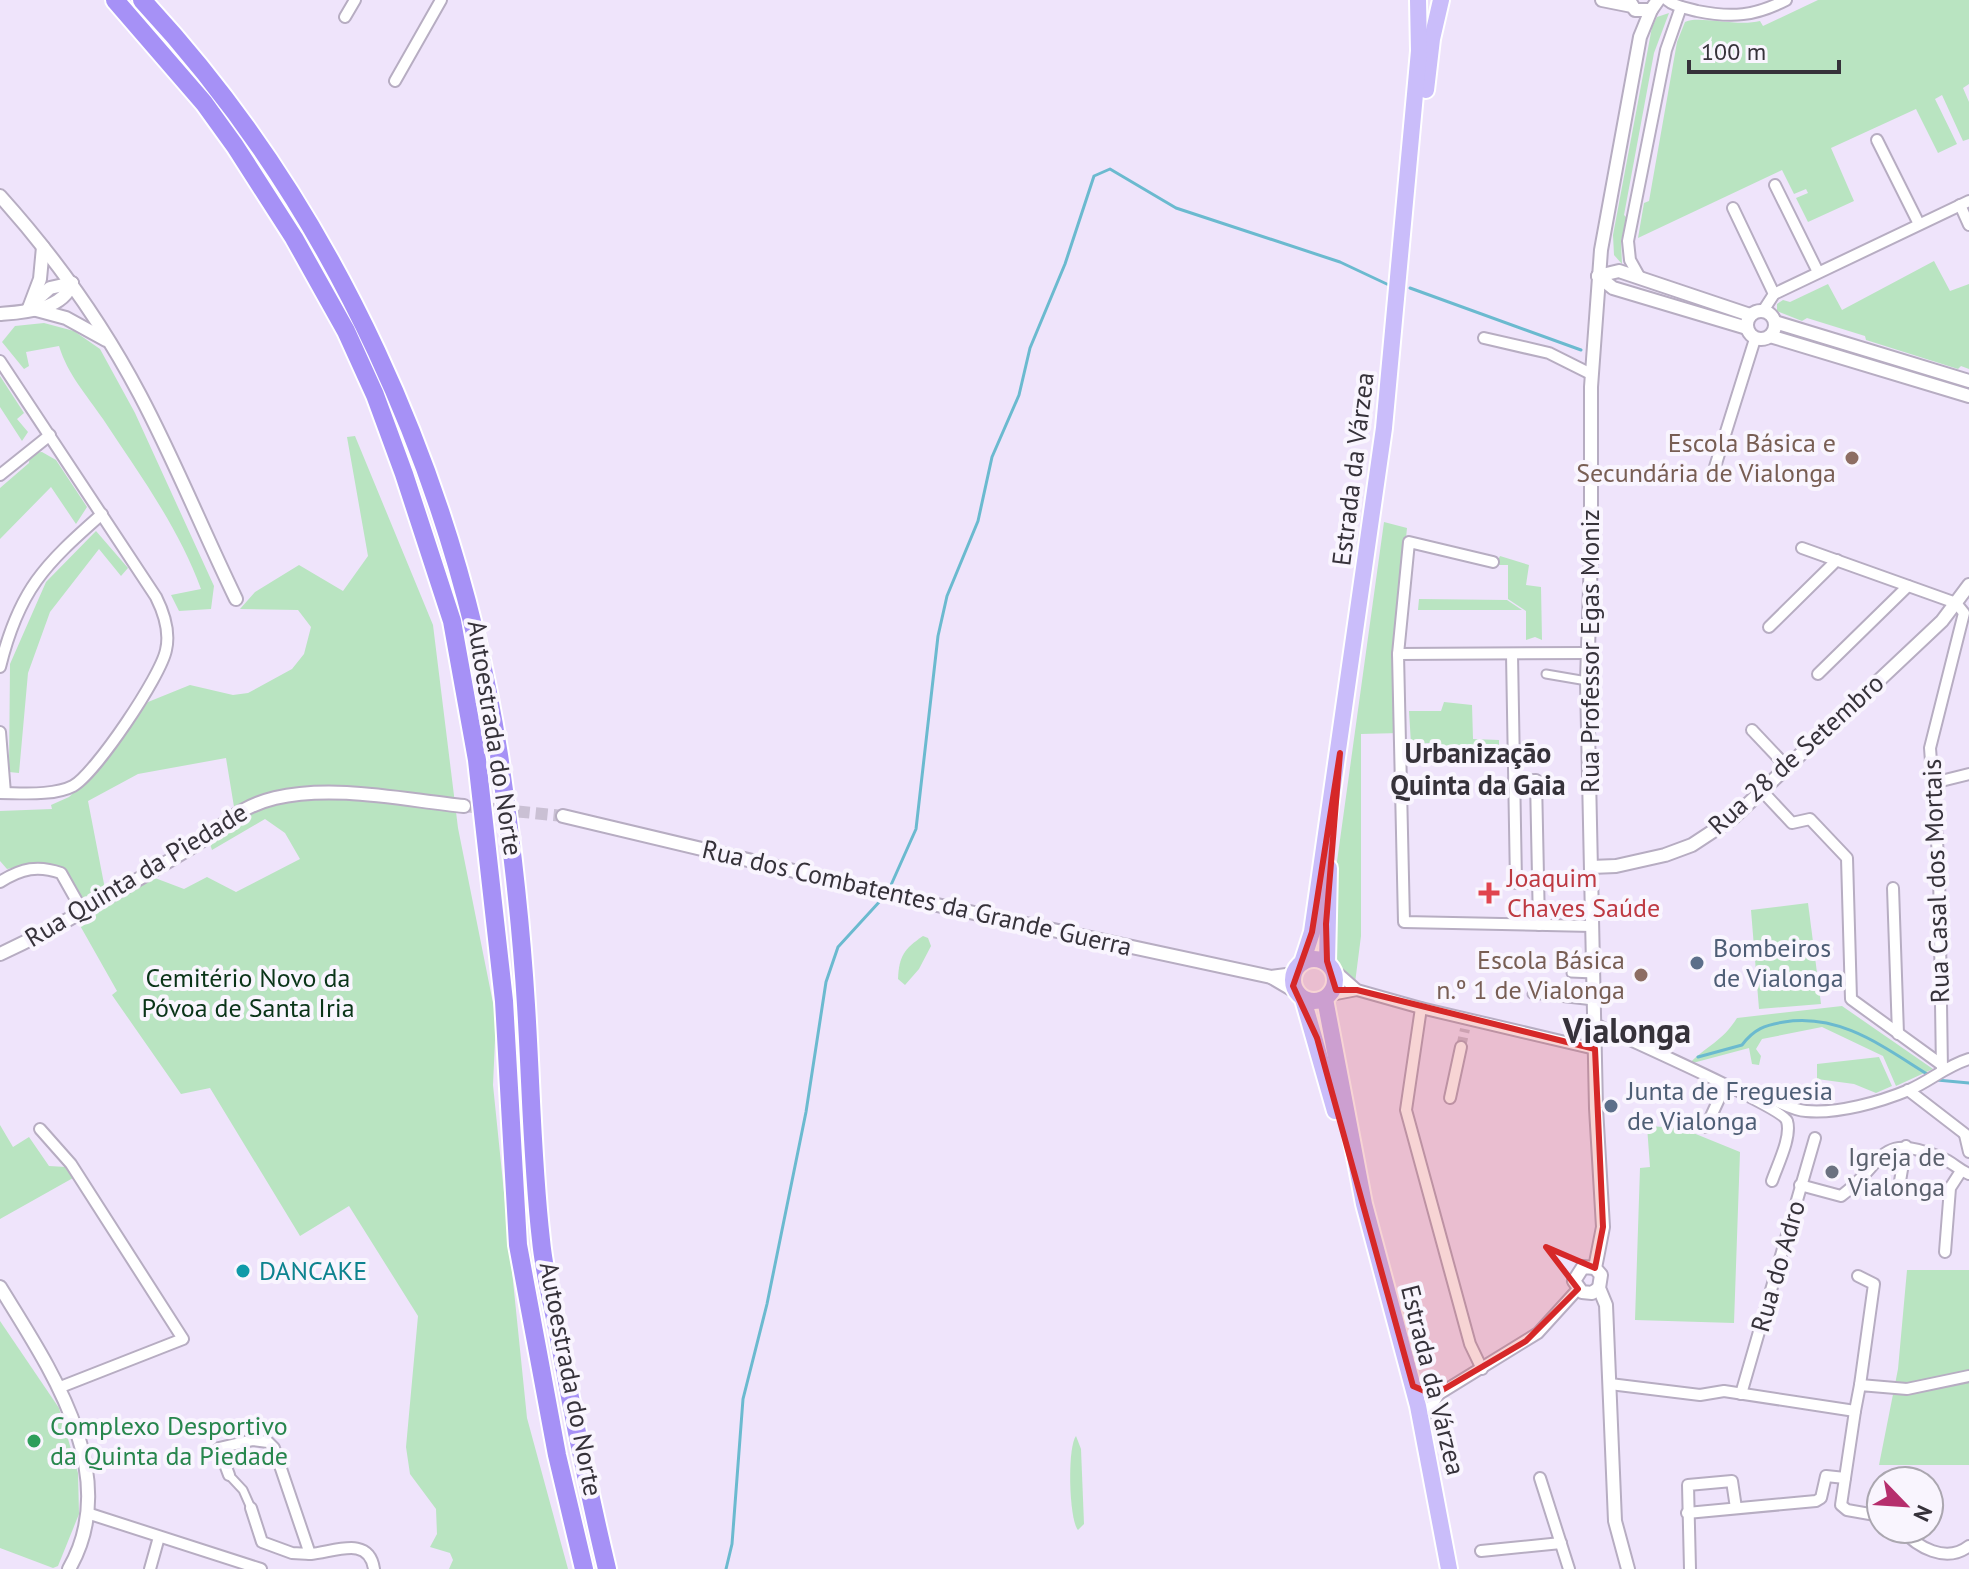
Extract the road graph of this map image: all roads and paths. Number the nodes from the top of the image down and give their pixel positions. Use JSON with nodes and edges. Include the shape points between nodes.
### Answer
{"nodes":[{"id":1,"x":115,"y":0,"type":"edge"},
{"id":2,"x":142,"y":0,"type":"edge"},
{"id":3,"x":355,"y":0,"type":"edge"},
{"id":4,"x":441,"y":0,"type":"edge"},
{"id":5,"x":1418,"y":0,"type":"edge"},
{"id":6,"x":1427,"y":0,"type":"edge"},
{"id":7,"x":1434,"y":0,"type":"edge"},
{"id":8,"x":1441,"y":0,"type":"edge"},
{"id":9,"x":1604,"y":0,"type":"edge"},
{"id":10,"x":1786,"y":0,"type":"edge"},
{"id":11,"x":1673,"y":4,"type":"edge"},
{"id":12,"x":1632,"y":5,"type":"edge"},
{"id":13,"x":1654,"y":6,"type":"edge"},
{"id":14,"x":345,"y":17,"type":"dead end"},
{"id":15,"x":1640,"y":37,"type":"junction"},
{"id":16,"x":395,"y":81,"type":"dead end"},
{"id":17,"x":1877,"y":140,"type":"dead end"},
{"id":18,"x":1775,"y":185,"type":"dead end"},
{"id":19,"x":1408,"y":190,"type":"junction"},
{"id":20,"x":0,"y":196,"type":"edge"},
{"id":21,"x":1964,"y":203,"type":"edge"},
{"id":22,"x":1733,"y":208,"type":"dead end"},
{"id":23,"x":1919,"y":224,"type":"junction"},
{"id":24,"x":1969,"y":225,"type":"edge"},
{"id":25,"x":43,"y":247,"type":"junction"},
{"id":26,"x":1601,"y":250,"type":"junction"},
{"id":27,"x":1619,"y":271,"type":"junction"},
{"id":28,"x":1818,"y":272,"type":"junction"},
{"id":29,"x":1598,"y":276,"type":"junction"},
{"id":30,"x":1640,"y":278,"type":"junction"},
{"id":31,"x":72,"y":283,"type":"junction"},
{"id":32,"x":1613,"y":288,"type":"junction"},
{"id":33,"x":1774,"y":294,"type":"junction"},
{"id":34,"x":1595,"y":301,"type":"junction"},
{"id":35,"x":29,"y":308,"type":"junction"},
{"id":36,"x":5,"y":313,"type":"edge"},
{"id":37,"x":1775,"y":322,"type":"junction"},
{"id":38,"x":0,"y":323,"type":"edge"},
{"id":39,"x":1754,"y":323,"type":"junction"},
{"id":40,"x":1770,"y":336,"type":"junction"},
{"id":41,"x":1484,"y":338,"type":"dead end"},
{"id":42,"x":110,"y":342,"type":"junction"},
{"id":43,"x":0,"y":361,"type":"edge"},
{"id":44,"x":1591,"y":374,"type":"junction"},
{"id":45,"x":1969,"y":381,"type":"edge"},
{"id":46,"x":1969,"y":396,"type":"edge"},
{"id":47,"x":50,"y":435,"type":"junction"},
{"id":48,"x":1714,"y":470,"type":"dead end"},
{"id":49,"x":0,"y":475,"type":"edge"},
{"id":50,"x":102,"y":514,"type":"junction"},
{"id":51,"x":1802,"y":548,"type":"dead end"},
{"id":52,"x":1837,"y":560,"type":"junction"},
{"id":53,"x":1493,"y":562,"type":"dead end"},
{"id":54,"x":1969,"y":585,"type":"edge"},
{"id":55,"x":1908,"y":586,"type":"junction"},
{"id":56,"x":236,"y":599,"type":"dead end"},
{"id":57,"x":1956,"y":603,"type":"junction"},
{"id":58,"x":1769,"y":627,"type":"dead end"},
{"id":59,"x":1587,"y":653,"type":"junction"},
{"id":60,"x":1398,"y":654,"type":"junction"},
{"id":61,"x":1512,"y":654,"type":"junction"},
{"id":62,"x":0,"y":667,"type":"edge"},
{"id":63,"x":1546,"y":674,"type":"dead end"},
{"id":64,"x":1818,"y":674,"type":"dead end"},
{"id":65,"x":1587,"y":681,"type":"junction"},
{"id":66,"x":1752,"y":730,"type":"dead end"},
{"id":67,"x":0,"y":732,"type":"edge"},
{"id":68,"x":1340,"y":753,"type":"junction"},
{"id":69,"x":1788,"y":768,"type":"junction"},
{"id":70,"x":1969,"y":774,"type":"edge"},
{"id":71,"x":1514,"y":781,"type":"junction"},
{"id":72,"x":1933,"y":783,"type":"junction"},
{"id":73,"x":1763,"y":792,"type":"junction"},
{"id":74,"x":3,"y":793,"type":"edge"},
{"id":75,"x":464,"y":806,"type":"tunnel mouth"},
{"id":76,"x":563,"y":816,"type":"tunnel mouth"},
{"id":77,"x":1591,"y":867,"type":"junction"},
{"id":78,"x":0,"y":882,"type":"edge"},
{"id":79,"x":1538,"y":882,"type":"junction"},
{"id":80,"x":1893,"y":888,"type":"dead end"},
{"id":81,"x":83,"y":912,"type":"junction"},
{"id":82,"x":1539,"y":925,"type":"junction"},
{"id":83,"x":1592,"y":926,"type":"junction"},
{"id":84,"x":0,"y":954,"type":"edge"},
{"id":85,"x":1329,"y":966,"type":"junction"},
{"id":86,"x":1571,"y":973,"type":"dead end"},
{"id":87,"x":1594,"y":974,"type":"junction"},
{"id":88,"x":1298,"y":982,"type":"junction"},
{"id":89,"x":1357,"y":990,"type":"junction"},
{"id":90,"x":1532,"y":994,"type":"dead end"},
{"id":91,"x":1328,"y":997,"type":"junction"},
{"id":92,"x":1594,"y":1001,"type":"junction"},
{"id":93,"x":1421,"y":1008,"type":"junction"},
{"id":94,"x":1595,"y":1024,"type":"junction"},
{"id":95,"x":1898,"y":1034,"type":"junction"},
{"id":96,"x":1461,"y":1047,"type":"tunnel mouth"},
{"id":97,"x":1595,"y":1049,"type":"junction"},
{"id":98,"x":1969,"y":1059,"type":"edge"},
{"id":99,"x":1942,"y":1067,"type":"junction"},
{"id":100,"x":1725,"y":1086,"type":"junction"},
{"id":101,"x":1908,"y":1090,"type":"junction"},
{"id":102,"x":1748,"y":1095,"type":"junction"},
{"id":103,"x":1450,"y":1098,"type":"dead end"},
{"id":104,"x":1706,"y":1127,"type":"dead end"},
{"id":105,"x":40,"y":1129,"type":"dead end"},
{"id":106,"x":1967,"y":1136,"type":"edge"},
{"id":107,"x":1815,"y":1138,"type":"dead end"},
{"id":108,"x":1906,"y":1146,"type":"junction"},
{"id":109,"x":1969,"y":1152,"type":"edge"},
{"id":110,"x":1965,"y":1173,"type":"edge"},
{"id":111,"x":1900,"y":1178,"type":"junction"},
{"id":112,"x":1914,"y":1180,"type":"dead end"},
{"id":113,"x":1772,"y":1181,"type":"dead end"},
{"id":114,"x":1800,"y":1185,"type":"junction"},
{"id":115,"x":1898,"y":1193,"type":"dead end"},
{"id":116,"x":1364,"y":1204,"type":"junction"},
{"id":117,"x":1945,"y":1252,"type":"dead end"},
{"id":118,"x":1595,"y":1268,"type":"junction"},
{"id":119,"x":1858,"y":1276,"type":"dead end"},
{"id":120,"x":0,"y":1287,"type":"edge"},
{"id":121,"x":1599,"y":1288,"type":"junction"},
{"id":122,"x":1578,"y":1289,"type":"junction"},
{"id":123,"x":1482,"y":1369,"type":"junction"},
{"id":124,"x":1969,"y":1376,"type":"edge"},
{"id":125,"x":1610,"y":1384,"type":"junction"},
{"id":126,"x":1860,"y":1385,"type":"junction"},
{"id":127,"x":1413,"y":1386,"type":"junction"},
{"id":128,"x":58,"y":1388,"type":"junction"},
{"id":129,"x":1439,"y":1394,"type":"junction"},
{"id":130,"x":1741,"y":1394,"type":"junction"},
{"id":131,"x":1855,"y":1411,"type":"junction"},
{"id":132,"x":1423,"y":1429,"type":"junction"},
{"id":133,"x":229,"y":1475,"type":"joint"},
{"id":134,"x":1540,"y":1478,"type":"dead end"},
{"id":135,"x":1845,"y":1478,"type":"junction"},
{"id":136,"x":251,"y":1508,"type":"joint"},
{"id":137,"x":1736,"y":1508,"type":"junction"},
{"id":138,"x":87,"y":1513,"type":"junction"},
{"id":139,"x":1687,"y":1513,"type":"junction"},
{"id":140,"x":1865,"y":1513,"type":"edge"},
{"id":141,"x":159,"y":1537,"type":"junction"},
{"id":142,"x":1561,"y":1543,"type":"junction"},
{"id":143,"x":1919,"y":1545,"type":"edge"},
{"id":144,"x":1969,"y":1546,"type":"edge"},
{"id":145,"x":1481,"y":1551,"type":"dead end"},
{"id":146,"x":310,"y":1554,"type":"junction"},
{"id":147,"x":69,"y":1569,"type":"edge"},
{"id":148,"x":150,"y":1569,"type":"edge"},
{"id":149,"x":261,"y":1569,"type":"edge"},
{"id":150,"x":374,"y":1569,"type":"edge"},
{"id":151,"x":584,"y":1569,"type":"edge"},
{"id":152,"x":607,"y":1569,"type":"edge"},
{"id":153,"x":1449,"y":1569,"type":"edge"},
{"id":154,"x":1569,"y":1569,"type":"edge"},
{"id":155,"x":1628,"y":1569,"type":"edge"},
{"id":156,"x":1690,"y":1569,"type":"edge"}],
"edges":[{"from":1,"to":151,"type":"highway","name":"Autoestrada do Norte","via":[[235,146],[346,331],[390,434],[452,621],[477,760],[504,1001],[518,1245]]},
{"from":2,"to":152,"type":"highway","name":"Autoestrada do Norte","via":[[247,130],[357,314],[425,464],[474,617],[499,757],[526,998],[541,1242]]},
{"from":3,"to":14,"type":"street"},
{"from":4,"to":16,"type":"street"},
{"from":5,"to":19,"type":"main road","name":"Estrada da Várzea"},
{"from":6,"to":7,"type":"main road"},
{"from":8,"to":19,"type":"main road","name":"Estrada da Várzea"},
{"from":9,"to":12,"type":"street"},
{"from":10,"to":11,"type":"street","via":[[1734,17]]},
{"from":11,"to":13,"type":"street"},
{"from":11,"to":30,"type":"street","via":[[1628,241]]},
{"from":12,"to":13,"type":"street"},
{"from":12,"to":15,"type":"street","name":"Rua Professor Egas Moniz"},
{"from":13,"to":15,"type":"street","name":"Rua Professor Egas Moniz"},
{"from":15,"to":26,"type":"street","name":"Rua Professor Egas Moniz"},
{"from":17,"to":23,"type":"street"},
{"from":18,"to":28,"type":"street"},
{"from":19,"to":68,"type":"main road","name":"Estrada da Várzea","via":[[1384,428]]},
{"from":20,"to":25,"type":"street"},
{"from":21,"to":23,"type":"street"},
{"from":21,"to":24,"type":"street"},
{"from":22,"to":33,"type":"street"},
{"from":23,"to":28,"type":"street"},
{"from":25,"to":31,"type":"street"},
{"from":25,"to":35,"type":"street","via":[[40,279]]},
{"from":26,"to":27,"type":"street"},
{"from":26,"to":29,"type":"street","name":"Rua Professor Egas Moniz"},
{"from":27,"to":29,"type":"street"},
{"from":27,"to":30,"type":"street"},
{"from":28,"to":33,"type":"street"},
{"from":29,"to":32,"type":"street"},
{"from":29,"to":34,"type":"street","name":"Rua Professor Egas Moniz"},
{"from":30,"to":39,"type":"street"},
{"from":31,"to":35,"type":"street","via":[[50,288]]},
{"from":31,"to":42,"type":"street"},
{"from":32,"to":34,"type":"street"},
{"from":32,"to":39,"type":"street"},
{"from":33,"to":39,"type":"street"},
{"from":34,"to":44,"type":"street","name":"Rua Professor Egas Moniz"},
{"from":35,"to":36,"type":"street"},
{"from":35,"to":42,"type":"street","via":[[66,318]]},
{"from":36,"to":38,"type":"street"},
{"from":37,"to":39,"type":"street"},
{"from":37,"to":40,"type":"street"},
{"from":37,"to":45,"type":"street"},
{"from":39,"to":40,"type":"street"},
{"from":39,"to":48,"type":"street"},
{"from":40,"to":46,"type":"street"},
{"from":41,"to":44,"type":"street","via":[[1549,353]]},
{"from":42,"to":56,"type":"street","via":[[141,396]]},
{"from":43,"to":47,"type":"street"},
{"from":44,"to":59,"type":"street","name":"Rua Professor Egas Moniz"},
{"from":47,"to":49,"type":"street"},
{"from":47,"to":50,"type":"street"},
{"from":50,"to":62,"type":"street","via":[[41,572],[23,597]]},
{"from":50,"to":74,"type":"street","via":[[158,600],[167,629],[159,672],[74,786]]},
{"from":51,"to":52,"type":"street"},
{"from":52,"to":55,"type":"street"},
{"from":52,"to":58,"type":"street"},
{"from":53,"to":60,"type":"street","via":[[1409,542]]},
{"from":54,"to":57,"type":"street","name":"Rua 28 de Setembro"},
{"from":55,"to":57,"type":"street"},
{"from":55,"to":64,"type":"street"},
{"from":57,"to":69,"type":"street","name":"Rua 28 de Setembro"},
{"from":57,"to":72,"type":"street","name":"Rua Casal dos Mortais","via":[[1965,620],[1931,741]]},
{"from":59,"to":61,"type":"street"},
{"from":59,"to":65,"type":"street","name":"Rua Professor Egas Moniz"},
{"from":60,"to":61,"type":"street"},
{"from":60,"to":82,"type":"street","via":[[1404,922]]},
{"from":61,"to":71,"type":"street"},
{"from":63,"to":65,"type":"street"},
{"from":65,"to":77,"type":"street","name":"Rua Professor Egas Moniz"},
{"from":66,"to":69,"type":"street"},
{"from":67,"to":74,"type":"street"},
{"from":68,"to":85,"type":"main road","name":"Estrada da Várzea","via":[[1328,881]]},
{"from":68,"to":88,"type":"main road","name":"Estrada da Várzea","via":[[1312,932]]},
{"from":69,"to":73,"type":"street","name":"Rua 28 de Setembro"},
{"from":70,"to":72,"type":"street"},
{"from":71,"to":79,"type":"street","via":[[1536,780]]},
{"from":71,"to":79,"type":"street","via":[[1516,883]]},
{"from":72,"to":99,"type":"street","name":"Rua Casal dos Mortais"},
{"from":73,"to":77,"type":"street","name":"Rua 28 de Setembro","via":[[1692,845],[1616,866]]},
{"from":73,"to":95,"type":"street","via":[[1792,823],[1810,819],[1845,855],[1851,999]]},
{"from":75,"to":81,"type":"street","name":"Rua Quinta da Piedade","via":[[365,796],[277,798],[241,809],[198,843]]},
{"from":76,"to":88,"type":"street","name":"Rua dos Combatentes da Grande Guerra","via":[[937,905]]},
{"from":77,"to":83,"type":"street","name":"Rua Professor Egas Moniz"},
{"from":78,"to":81,"type":"street","via":[[41,866],[61,873]]},
{"from":79,"to":82,"type":"street"},
{"from":80,"to":95,"type":"street"},
{"from":81,"to":84,"type":"street","name":"Rua Quinta da Piedade"},
{"from":82,"to":83,"type":"street"},
{"from":83,"to":87,"type":"street","name":"Rua Professor Egas Moniz"},
{"from":85,"to":88,"type":"main road","via":[[1314,959]]},
{"from":85,"to":89,"type":"street"},
{"from":85,"to":91,"type":"main road","name":"Estrada da Várzea","via":[[1336,982]]},
{"from":86,"to":87,"type":"street"},
{"from":87,"to":92,"type":"street","name":"Rua Professor Egas Moniz"},
{"from":88,"to":91,"type":"main road","via":[[1313,1002]]},
{"from":88,"to":116,"type":"main road","name":"Estrada da Várzea"},
{"from":89,"to":91,"type":"street"},
{"from":89,"to":93,"type":"street"},
{"from":90,"to":92,"type":"street"},
{"from":91,"to":116,"type":"main road","name":"Estrada da Várzea"},
{"from":92,"to":94,"type":"street","name":"Rua Professor Egas Moniz"},
{"from":93,"to":97,"type":"street","via":[[1467,1024]]},
{"from":93,"to":123,"type":"street","via":[[1406,1110],[1470,1344]]},
{"from":94,"to":97,"type":"street","name":"Rua Professor Egas Moniz"},
{"from":94,"to":100,"type":"street"},
{"from":95,"to":99,"type":"street"},
{"from":96,"to":103,"type":"street"},
{"from":97,"to":118,"type":"street","name":"Rua Professor Egas Moniz","via":[[1603,1227]]},
{"from":98,"to":99,"type":"street"},
{"from":99,"to":101,"type":"street"},
{"from":100,"to":102,"type":"street"},
{"from":100,"to":104,"type":"street"},
{"from":101,"to":102,"type":"street","via":[[1857,1106],[1813,1111]]},
{"from":101,"to":106,"type":"street"},
{"from":102,"to":113,"type":"street","via":[[1787,1121]]},
{"from":105,"to":128,"type":"street","via":[[71,1164],[183,1339]]},
{"from":106,"to":109,"type":"street"},
{"from":107,"to":114,"type":"street","name":"Rua do Adro"},
{"from":108,"to":110,"type":"street","via":[[1944,1158]]},
{"from":108,"to":111,"type":"street"},
{"from":108,"to":114,"type":"street","via":[[1887,1151],[1841,1196]]},
{"from":110,"to":117,"type":"street","via":[[1950,1188]]},
{"from":111,"to":112,"type":"street"},
{"from":111,"to":115,"type":"street"},
{"from":114,"to":130,"type":"street","name":"Rua do Adro"},
{"from":116,"to":127,"type":"main road","name":"Estrada da Várzea"},
{"from":118,"to":121,"type":"street","name":"Rua Professor Egas Moniz"},
{"from":118,"to":122,"type":"street","name":"Rua Professor Egas Moniz","via":[[1576,1272]]},
{"from":119,"to":126,"type":"street","via":[[1874,1284]]},
{"from":120,"to":128,"type":"street"},
{"from":121,"to":122,"type":"street","via":[[1587,1293]]},
{"from":121,"to":125,"type":"street","name":"Rua Professor Egas Moniz","via":[[1606,1305]]},
{"from":122,"to":123,"type":"street","via":[[1538,1333]]},
{"from":123,"to":129,"type":"street"},
{"from":124,"to":126,"type":"street","via":[[1920,1387]]},
{"from":125,"to":130,"type":"street"},
{"from":125,"to":155,"type":"street","name":"Rua Professor Egas Moniz","via":[[1615,1521]]},
{"from":126,"to":131,"type":"street"},
{"from":127,"to":129,"type":"street","via":[[1427,1395]]},
{"from":127,"to":132,"type":"main road","name":"Estrada da Várzea"},
{"from":128,"to":138,"type":"street","via":[[84,1458]]},
{"from":129,"to":132,"type":"street","via":[[1425,1412]]},
{"from":130,"to":131,"type":"street"},
{"from":131,"to":135,"type":"street"},
{"from":132,"to":153,"type":"main road","name":"Estrada da Várzea"},
{"from":133,"to":136,"type":"street"},
{"from":133,"to":146,"type":"street","via":[[219,1448],[268,1442]]},
{"from":134,"to":142,"type":"street"},
{"from":135,"to":137,"type":"street","via":[[1826,1476],[1818,1501]]},
{"from":135,"to":140,"type":"street","via":[[1841,1505]]},
{"from":136,"to":146,"type":"street","via":[[262,1542]]},
{"from":137,"to":139,"type":"street"},
{"from":137,"to":139,"type":"street","via":[[1731,1481],[1691,1482]]},
{"from":138,"to":141,"type":"street"},
{"from":138,"to":147,"type":"street"},
{"from":139,"to":156,"type":"street"},
{"from":141,"to":148,"type":"street"},
{"from":141,"to":149,"type":"street"},
{"from":142,"to":145,"type":"street"},
{"from":142,"to":154,"type":"street"},
{"from":143,"to":144,"type":"street","via":[[1958,1553]]},
{"from":146,"to":150,"type":"street","via":[[343,1546],[364,1550]]}]}
